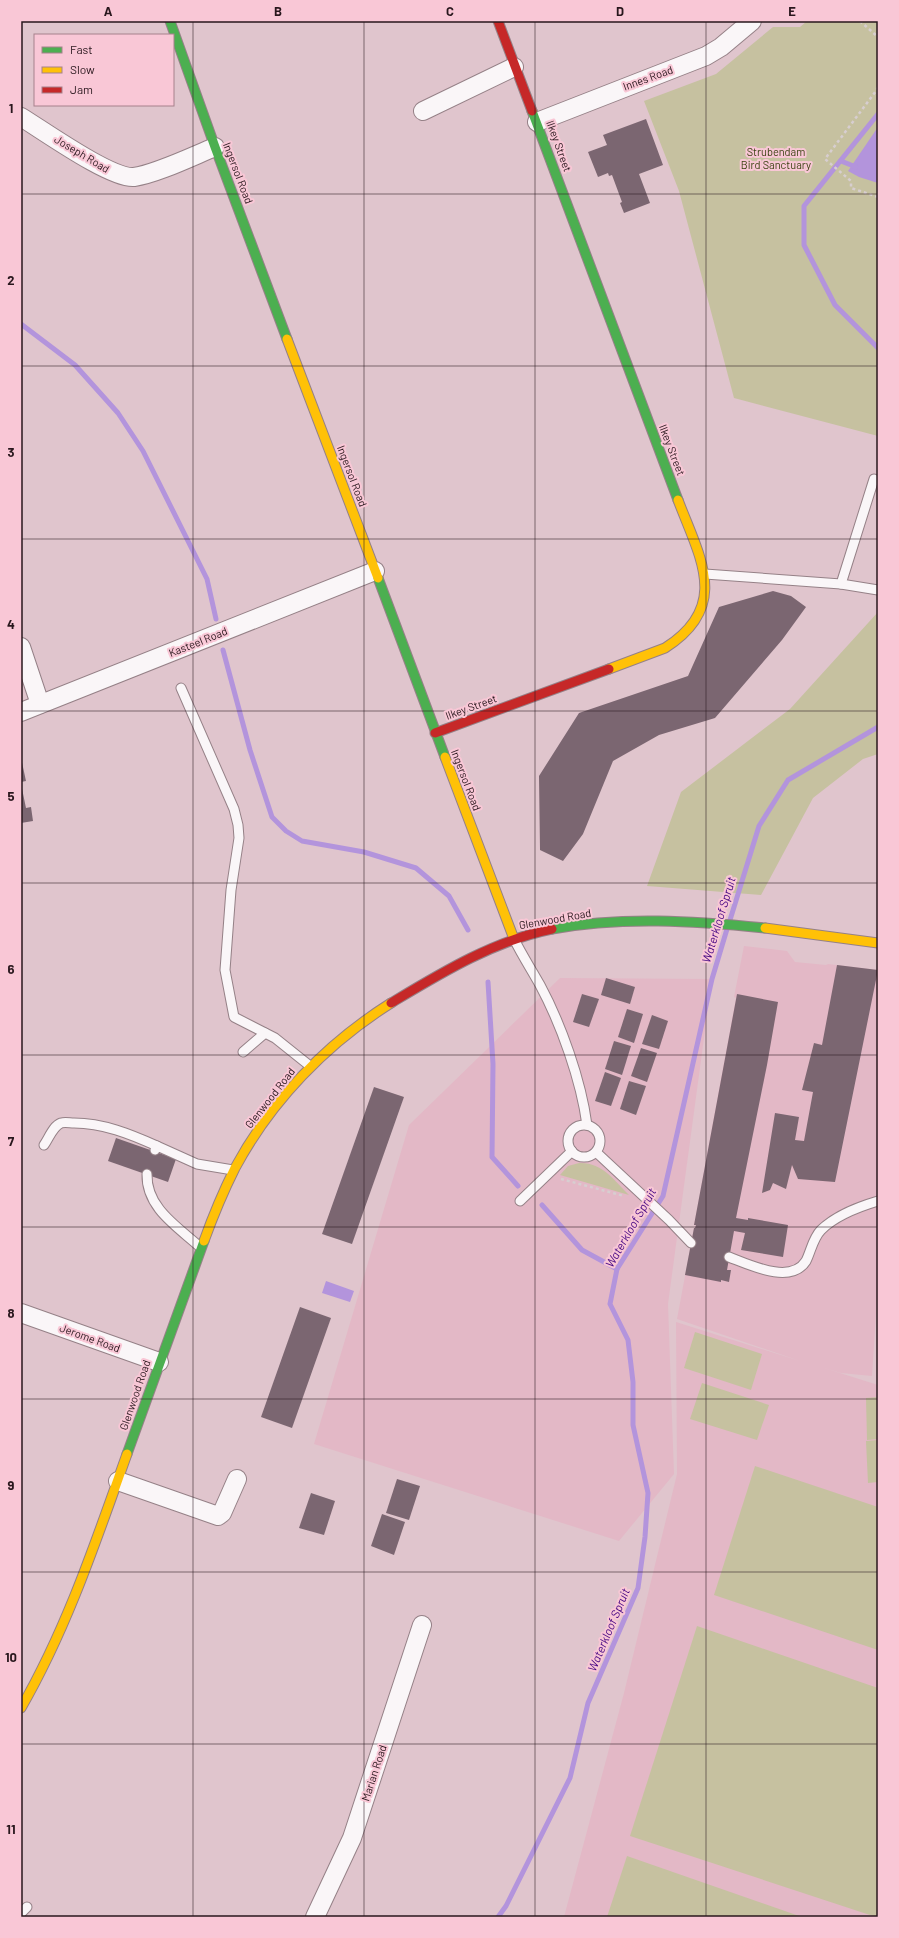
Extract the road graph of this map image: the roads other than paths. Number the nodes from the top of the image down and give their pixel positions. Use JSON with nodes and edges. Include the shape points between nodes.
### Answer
{"nodes":[{"id":1,"x":170,"y":21,"type":"edge"},
{"id":2,"x":498,"y":21,"type":"edge"},
{"id":3,"x":752,"y":21,"type":"edge"},
{"id":4,"x":514,"y":67,"type":"junction"},
{"id":5,"x":424,"y":111,"type":"dead end"},
{"id":6,"x":21,"y":117,"type":"edge"},
{"id":7,"x":537,"y":122,"type":"junction"},
{"id":8,"x":215,"y":147,"type":"junction"},
{"id":9,"x":874,"y":478,"type":"dead end"},
{"id":10,"x":375,"y":571,"type":"junction"},
{"id":11,"x":704,"y":574,"type":"junction"},
{"id":12,"x":841,"y":584,"type":"junction"},
{"id":13,"x":878,"y":590,"type":"edge"},
{"id":14,"x":21,"y":647,"type":"edge"},
{"id":15,"x":181,"y":688,"type":"dead end"},
{"id":16,"x":40,"y":704,"type":"junction"},
{"id":17,"x":21,"y":712,"type":"edge"},
{"id":18,"x":435,"y":733,"type":"junction"},
{"id":19,"x":514,"y":939,"type":"junction"},
{"id":20,"x":878,"y":943,"type":"edge"},
{"id":21,"x":265,"y":1033,"type":"junction"},
{"id":22,"x":243,"y":1052,"type":"dead end"},
{"id":23,"x":310,"y":1066,"type":"junction"},
{"id":24,"x":587,"y":1125,"type":"junction"},
{"id":25,"x":44,"y":1145,"type":"dead end"},
{"id":26,"x":572,"y":1151,"type":"junction"},
{"id":27,"x":596,"y":1152,"type":"junction"},
{"id":28,"x":234,"y":1170,"type":"junction"},
{"id":29,"x":147,"y":1174,"type":"dead end"},
{"id":30,"x":520,"y":1201,"type":"dead end"},
{"id":31,"x":878,"y":1201,"type":"edge"},
{"id":32,"x":691,"y":1243,"type":"dead end"},
{"id":33,"x":201,"y":1248,"type":"junction"},
{"id":34,"x":730,"y":1258,"type":"dead end"},
{"id":35,"x":21,"y":1313,"type":"edge"},
{"id":36,"x":159,"y":1362,"type":"junction"},
{"id":37,"x":237,"y":1479,"type":"dead end"},
{"id":38,"x":118,"y":1481,"type":"junction"},
{"id":39,"x":422,"y":1624,"type":"dead end"},
{"id":40,"x":21,"y":1708,"type":"edge"},
{"id":41,"x":315,"y":1917,"type":"edge"}],
"edges":[{"from":1,"to":8,"type":"street","name":"Ingersol Road"},
{"from":2,"to":4,"type":"street","name":"Ilkey Street"},
{"from":3,"to":7,"type":"street","name":"Innes Road","via":[[706,56]]},
{"from":4,"to":5,"type":"street"},
{"from":4,"to":7,"type":"street","name":"Ilkey Street"},
{"from":6,"to":8,"type":"street","name":"Joseph Road","via":[[99,165],[129,177],[145,175]]},
{"from":7,"to":11,"type":"street","name":"Ilkey Street"},
{"from":8,"to":10,"type":"street","name":"Ingersol Road"},
{"from":9,"to":12,"type":"lane"},
{"from":10,"to":16,"type":"street","name":"Kasteel Road"},
{"from":10,"to":18,"type":"street","name":"Ingersol Road"},
{"from":11,"to":12,"type":"lane"},
{"from":11,"to":18,"type":"street","name":"Ilkey Street","via":[[705,596],[697,618],[680,638],[669,645]]},
{"from":12,"to":13,"type":"lane"},
{"from":14,"to":16,"type":"street"},
{"from":15,"to":21,"type":"lane","via":[[234,809],[238,825],[239,838],[231,890],[225,970],[232,1010],[234,1017]]},
{"from":16,"to":17,"type":"street","name":"Kasteel Road"},
{"from":18,"to":19,"type":"street","name":"Ingersol Road"},
{"from":19,"to":20,"type":"street","name":"Glenwood Road","via":[[586,924],[626,921],[709,922]]},
{"from":19,"to":23,"type":"street","name":"Glenwood Road","via":[[429,979],[393,1000],[328,1049]]},
{"from":19,"to":24,"type":"lane","via":[[540,985],[562,1038],[580,1086]]},
{"from":21,"to":22,"type":"lane"},
{"from":21,"to":23,"type":"lane","via":[[284,1044]]},
{"from":23,"to":28,"type":"street","name":"Glenwood Road","via":[[270,1114]]},
{"from":24,"to":26,"type":"lane","via":[[577,1126],[570,1133],[568,1144]]},
{"from":24,"to":27,"type":"lane","via":[[593,1127],[600,1135],[600,1146]]},
{"from":25,"to":28,"type":"lane","via":[[56,1126],[62,1122],[86,1123],[132,1135],[156,1148],[197,1164]]},
{"from":26,"to":27,"type":"lane","via":[[584,1157]]},
{"from":26,"to":30,"type":"lane"},
{"from":27,"to":32,"type":"lane"},
{"from":28,"to":33,"type":"street","name":"Glenwood Road"},
{"from":29,"to":33,"type":"lane","via":[[148,1188],[155,1205]]},
{"from":31,"to":34,"type":"lane","via":[[851,1210],[820,1231],[806,1261],[798,1270],[768,1270]]},
{"from":33,"to":36,"type":"street","name":"Glenwood Road"},
{"from":35,"to":36,"type":"street","name":"Jerome Road"},
{"from":36,"to":38,"type":"street","name":"Glenwood Road"},
{"from":37,"to":38,"type":"street","via":[[222,1513],[218,1516]]},
{"from":38,"to":40,"type":"street","name":"Glenwood Road","via":[[61,1630]]},
{"from":39,"to":41,"type":"street","name":"Marian Road","via":[[352,1838]]}]}
